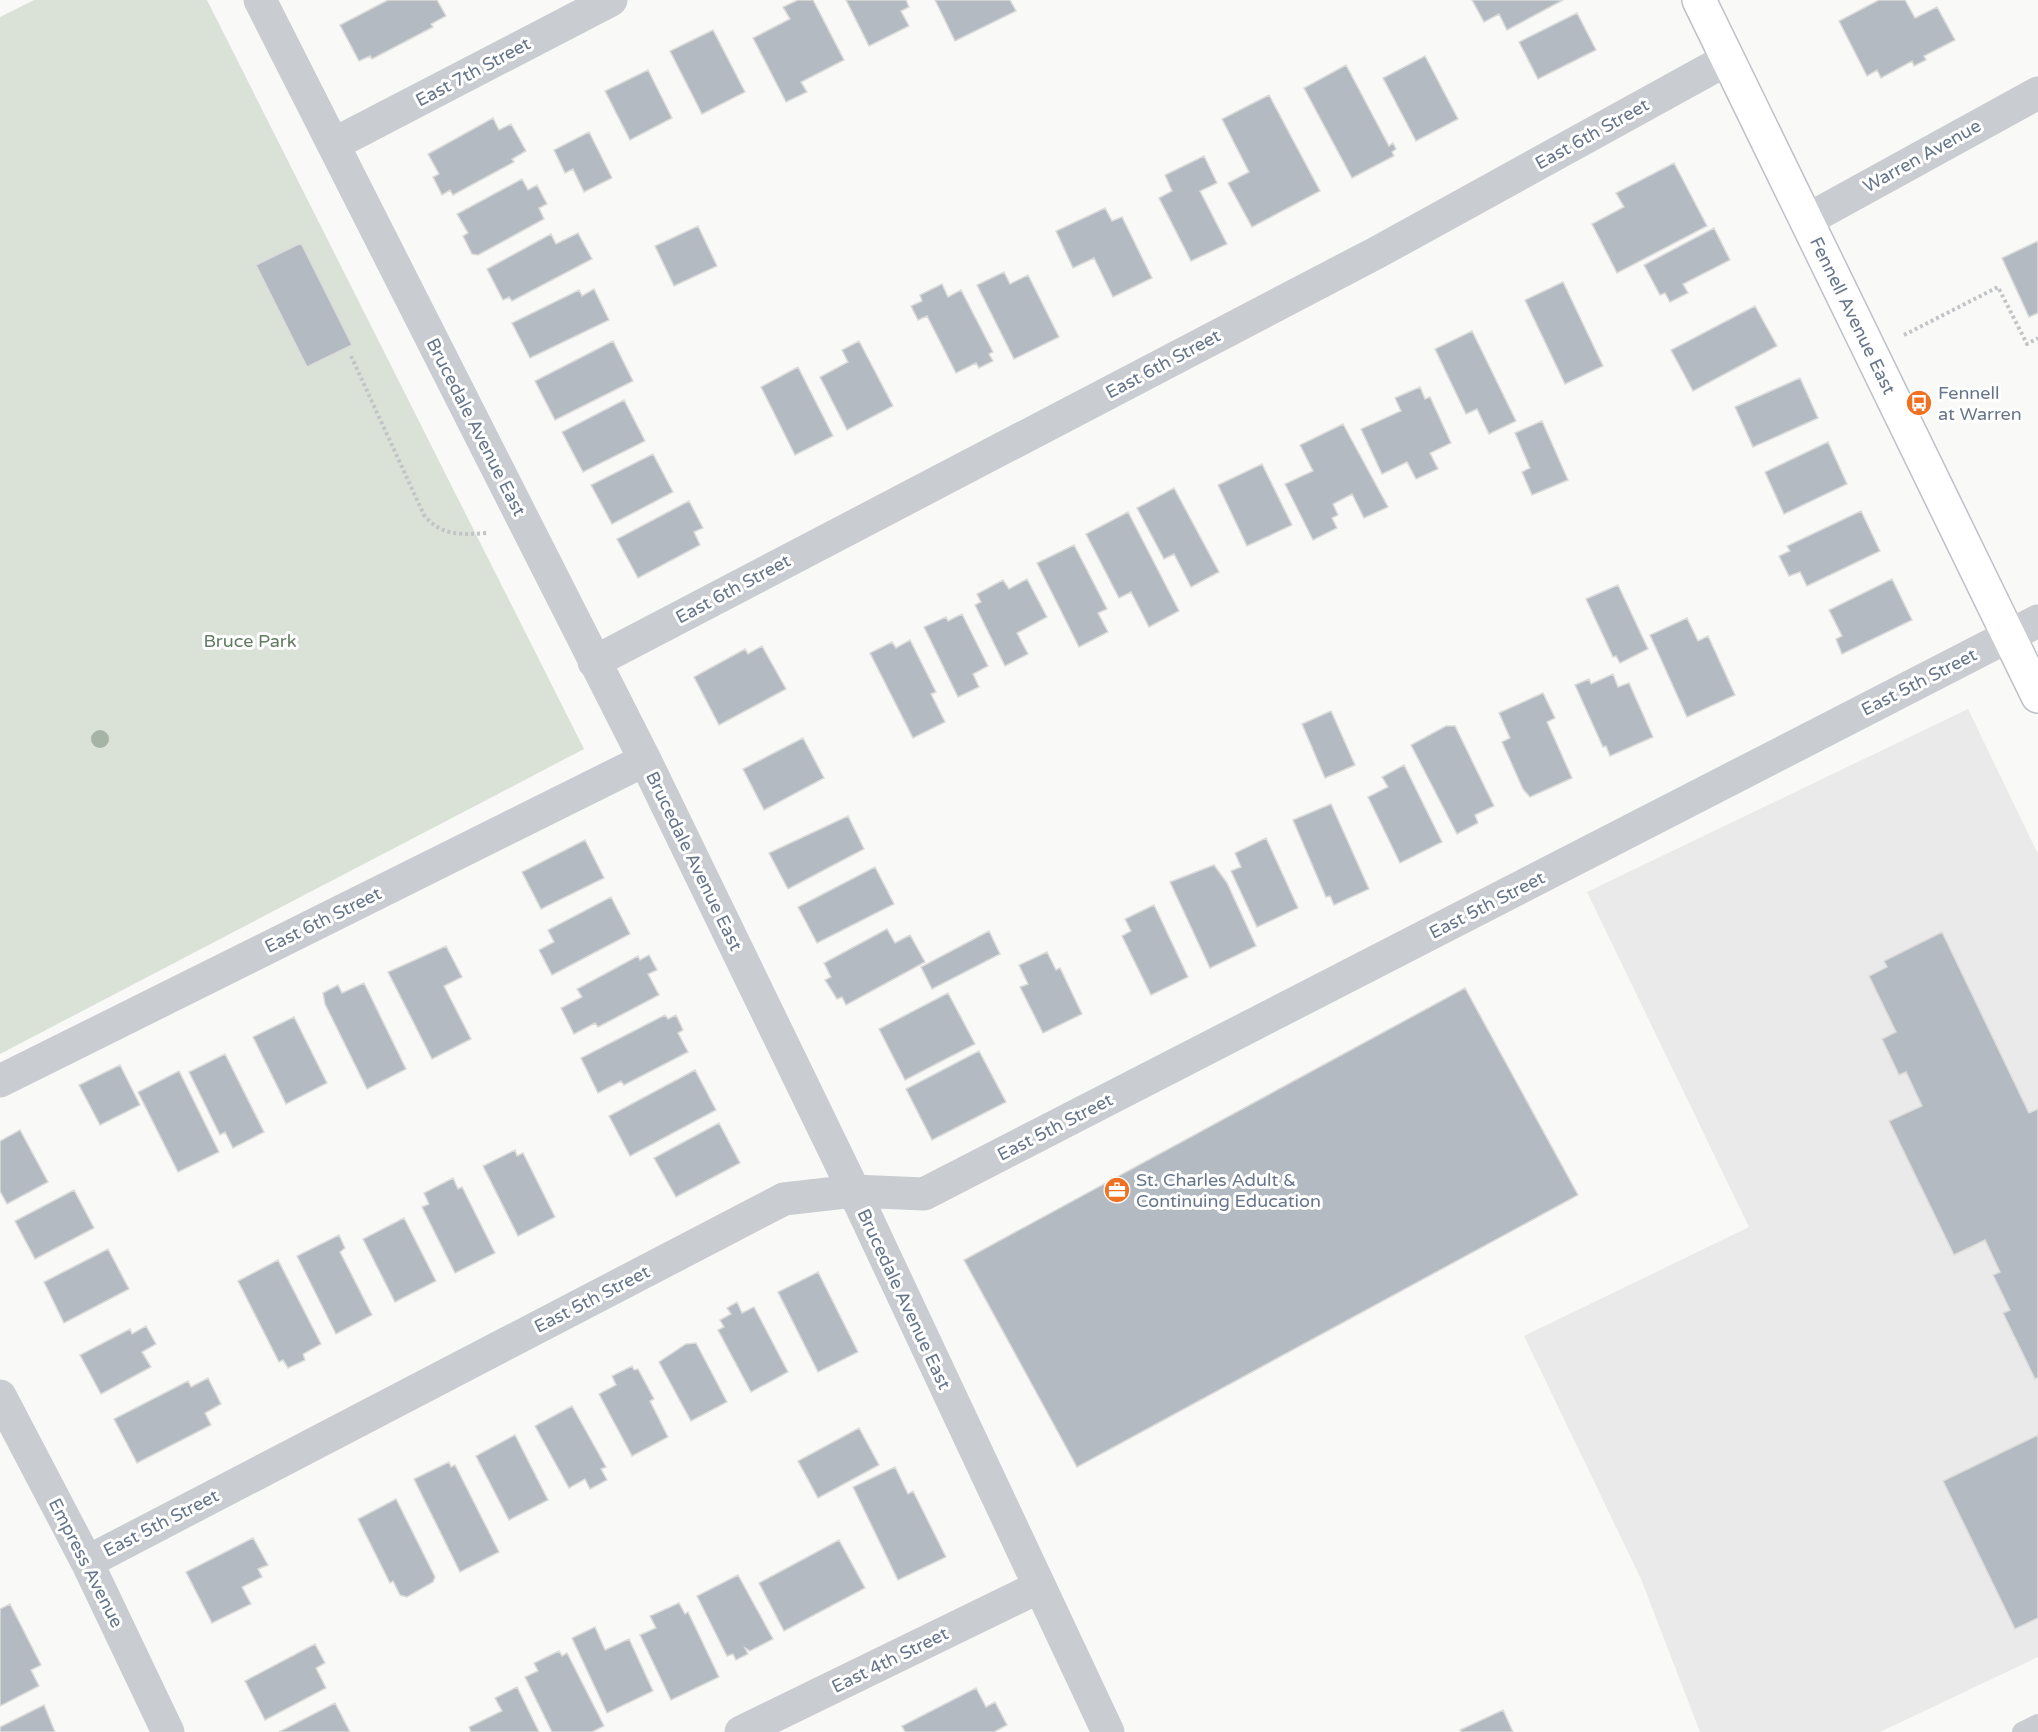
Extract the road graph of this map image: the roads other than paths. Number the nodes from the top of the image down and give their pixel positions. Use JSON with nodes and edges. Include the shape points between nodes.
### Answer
{"nodes":[{"id":1,"x":260,"y":0,"type":"edge"},
{"id":2,"x":611,"y":0,"type":"edge"},
{"id":3,"x":1700,"y":0,"type":"edge"},
{"id":4,"x":1728,"y":58,"type":"junction"},
{"id":5,"x":2038,"y":93,"type":"edge"},
{"id":6,"x":334,"y":144,"type":"junction"},
{"id":7,"x":1807,"y":220,"type":"junction"},
{"id":8,"x":2038,"y":621,"type":"edge"},
{"id":9,"x":2010,"y":636,"type":"junction"},
{"id":10,"x":594,"y":662,"type":"junction"},
{"id":11,"x":2038,"y":696,"type":"edge"},
{"id":12,"x":645,"y":760,"type":"junction"},
{"id":13,"x":0,"y":1081,"type":"edge"},
{"id":14,"x":854,"y":1191,"type":"junction"},
{"id":15,"x":0,"y":1396,"type":"edge"},
{"id":16,"x":87,"y":1562,"type":"junction"},
{"id":17,"x":1039,"y":1587,"type":"junction"},
{"id":18,"x":2038,"y":1724,"type":"edge"},
{"id":19,"x":168,"y":1732,"type":"edge"},
{"id":20,"x":741,"y":1732,"type":"edge"},
{"id":21,"x":1108,"y":1732,"type":"edge"},
{"id":22,"x":2022,"y":1732,"type":"edge"}],
"edges":[{"from":1,"to":6,"type":"street","name":"Brucedale Avenue East"},
{"from":2,"to":6,"type":"street","name":"East 7th Street"},
{"from":3,"to":4,"type":"main road","name":"Fennell Avenue East"},
{"from":4,"to":7,"type":"main road","name":"Fennell Avenue East"},
{"from":4,"to":10,"type":"street","name":"East 6th Street","via":[[1376,253]]},
{"from":5,"to":7,"type":"street","name":"Warren Avenue"},
{"from":6,"to":10,"type":"street","name":"Brucedale Avenue East"},
{"from":7,"to":9,"type":"main road","name":"Fennell Avenue East"},
{"from":8,"to":9,"type":"street","name":"East 5th Street"},
{"from":9,"to":11,"type":"main road","name":"Fennell Avenue East"},
{"from":9,"to":14,"type":"street","name":"East 5th Street","via":[[924,1194]]},
{"from":10,"to":12,"type":"street","name":"Brucedale Avenue East"},
{"from":12,"to":13,"type":"street","name":"East 6th Street"},
{"from":12,"to":14,"type":"street","name":"Brucedale Avenue East"},
{"from":14,"to":16,"type":"street","name":"East 5th Street","via":[[784,1199]]},
{"from":14,"to":17,"type":"street","name":"Brucedale Avenue East"},
{"from":15,"to":16,"type":"street","name":"Empress Avenue"},
{"from":16,"to":19,"type":"street","name":"Empress Avenue"},
{"from":17,"to":20,"type":"street","name":"East 4th Street"},
{"from":17,"to":21,"type":"street","name":"Brucedale Avenue East"},
{"from":18,"to":22,"type":"lane"}]}
